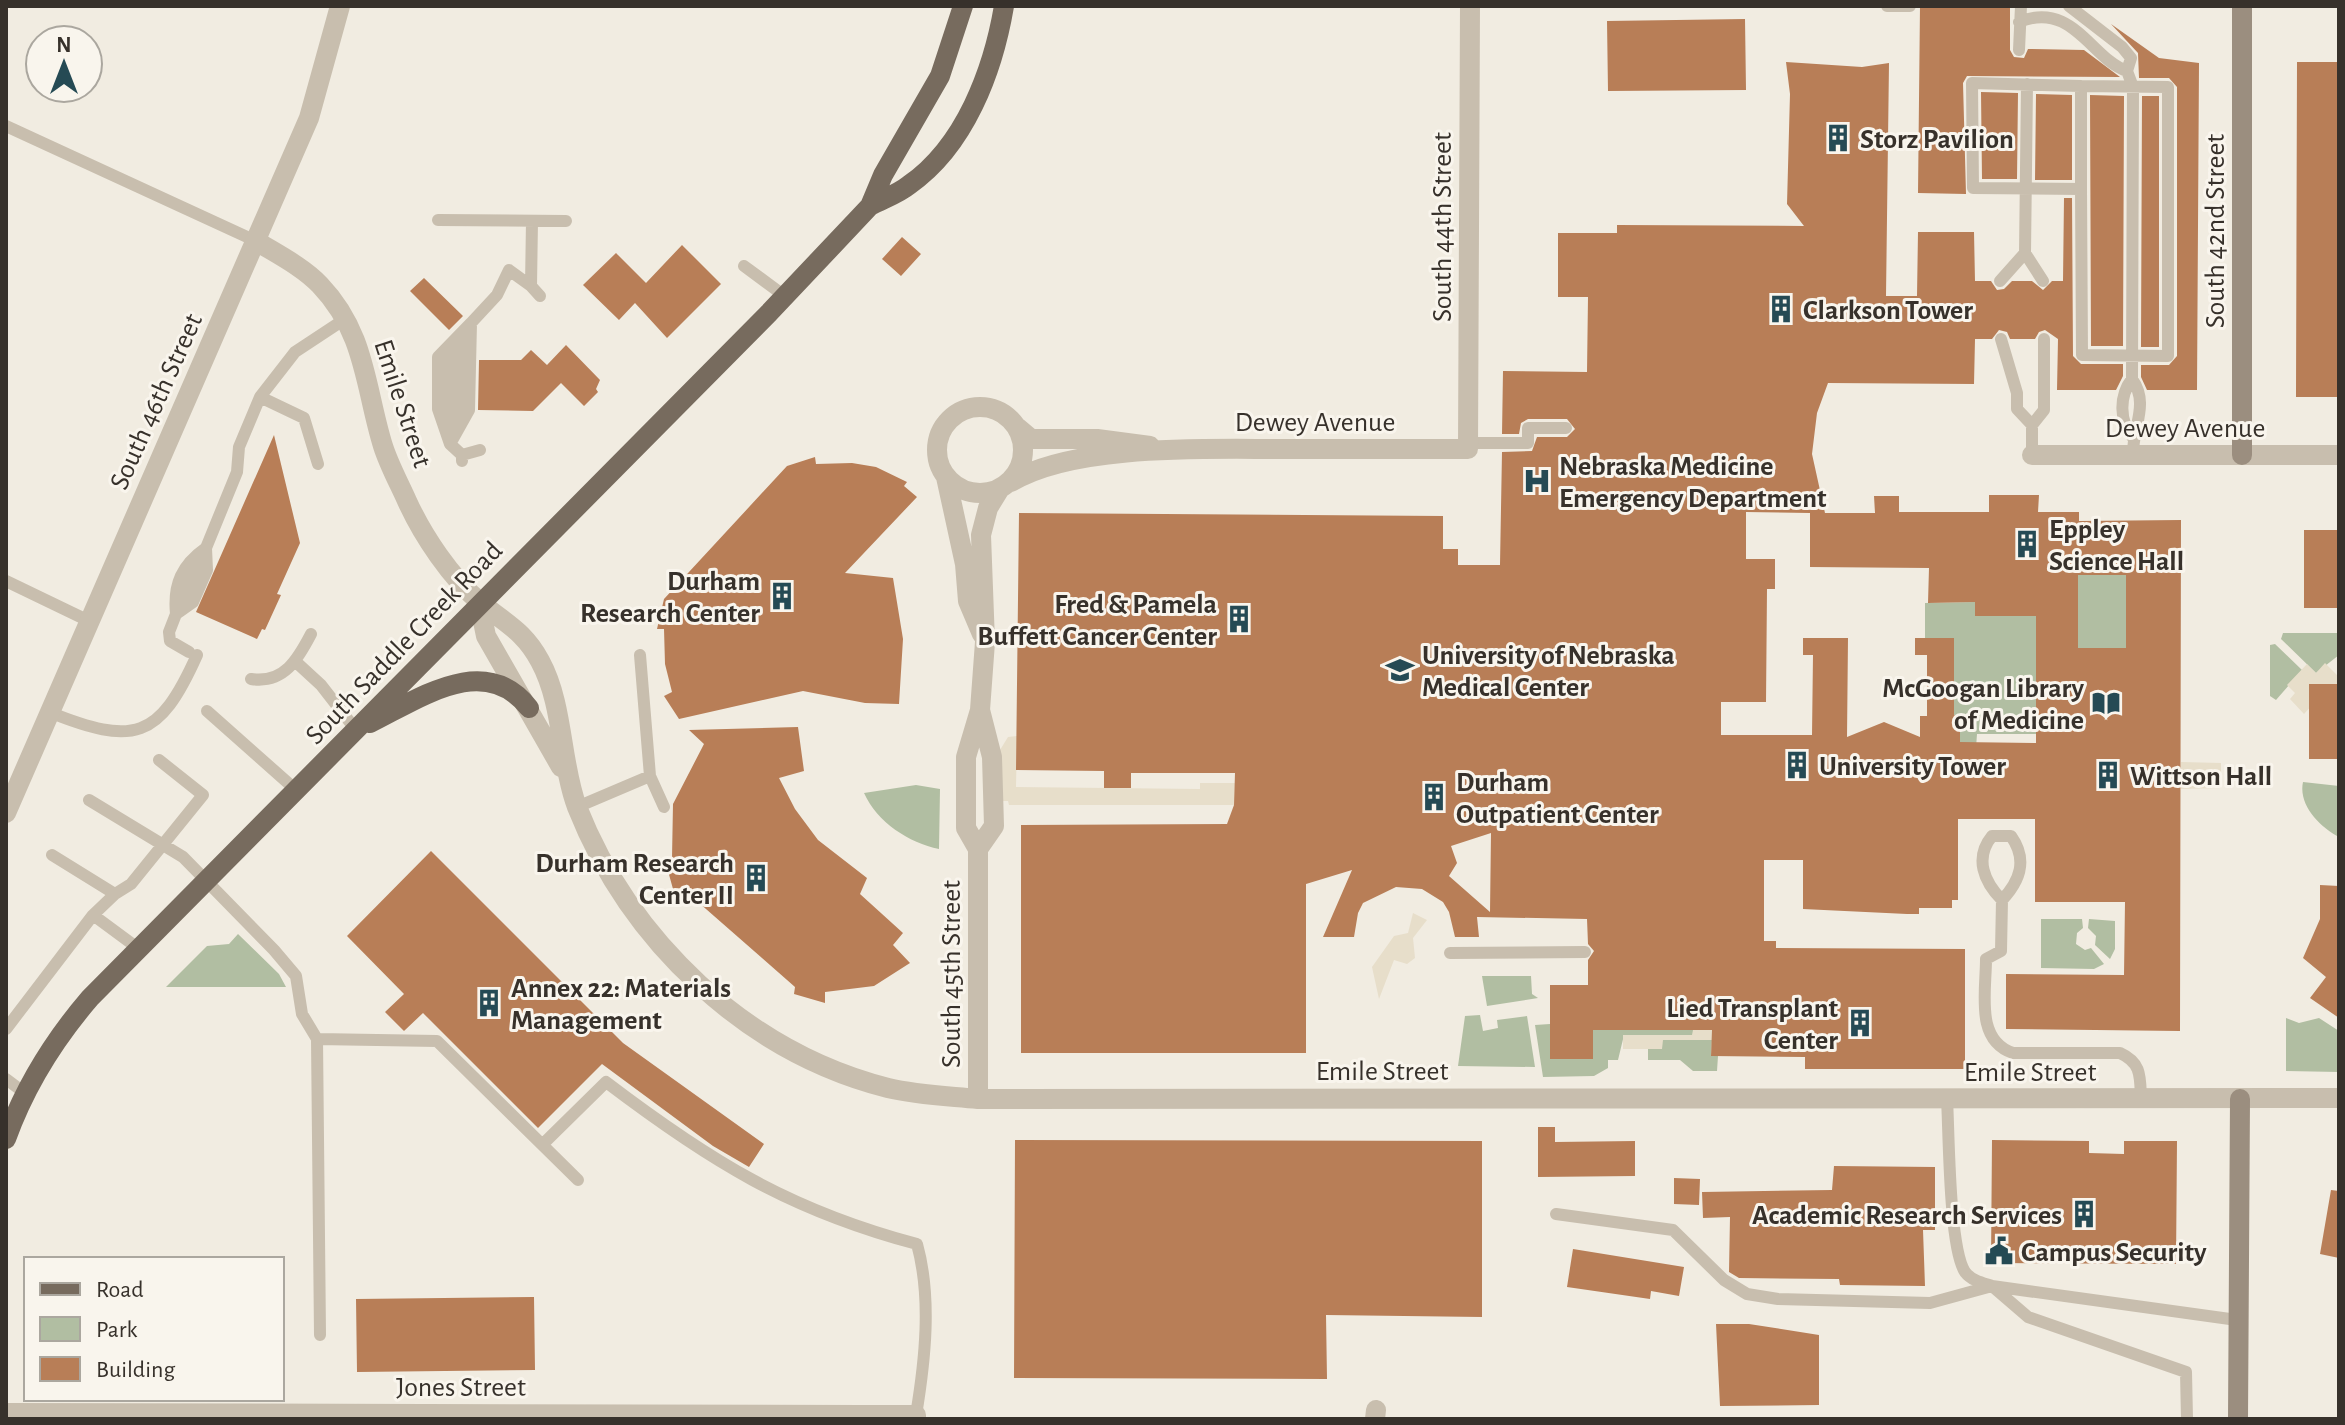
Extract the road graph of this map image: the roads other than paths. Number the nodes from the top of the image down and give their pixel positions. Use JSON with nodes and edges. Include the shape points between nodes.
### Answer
{"nodes":[{"id":1,"x":340,"y":6,"type":"edge"},
{"id":2,"x":963,"y":6,"type":"edge"},
{"id":3,"x":1004,"y":6,"type":"edge"},
{"id":4,"x":1470,"y":6,"type":"edge"},
{"id":5,"x":1887,"y":6,"type":"edge"},
{"id":6,"x":1910,"y":6,"type":"edge"},
{"id":7,"x":2021,"y":6,"type":"edge"},
{"id":8,"x":2069,"y":6,"type":"edge"},
{"id":9,"x":2242,"y":6,"type":"edge"},
{"id":10,"x":2019,"y":22,"type":"junction"},
{"id":11,"x":2019,"y":50,"type":"dead end"},
{"id":12,"x":2127,"y":71,"type":"junction"},
{"id":13,"x":2027,"y":84,"type":"junction"},
{"id":14,"x":2081,"y":86,"type":"junction"},
{"id":15,"x":2133,"y":87,"type":"junction"},
{"id":16,"x":6,"y":126,"type":"edge"},
{"id":17,"x":2025,"y":188,"type":"junction"},
{"id":18,"x":2081,"y":189,"type":"junction"},
{"id":19,"x":870,"y":206,"type":"junction"},
{"id":20,"x":438,"y":220,"type":"dead end"},
{"id":21,"x":532,"y":221,"type":"junction"},
{"id":22,"x":566,"y":221,"type":"dead end"},
{"id":23,"x":256,"y":241,"type":"junction"},
{"id":24,"x":2025,"y":253,"type":"junction"},
{"id":25,"x":744,"y":266,"type":"dead end"},
{"id":26,"x":2000,"y":281,"type":"dead end"},
{"id":27,"x":2043,"y":281,"type":"dead end"},
{"id":28,"x":786,"y":297,"type":"junction"},
{"id":29,"x":345,"y":319,"type":"junction"},
{"id":30,"x":471,"y":323,"type":"junction"},
{"id":31,"x":2001,"y":339,"type":"dead end"},
{"id":32,"x":2044,"y":339,"type":"dead end"},
{"id":33,"x":2132,"y":356,"type":"junction"},
{"id":34,"x":260,"y":397,"type":"junction"},
{"id":35,"x":2032,"y":425,"type":"junction"},
{"id":36,"x":1018,"y":428,"type":"junction"},
{"id":37,"x":1566,"y":428,"type":"dead end"},
{"id":38,"x":450,"y":444,"type":"junction"},
{"id":39,"x":1468,"y":446,"type":"junction"},
{"id":40,"x":2133,"y":446,"type":"junction"},
{"id":41,"x":1162,"y":449,"type":"junction"},
{"id":42,"x":480,"y":450,"type":"dead end"},
{"id":43,"x":2032,"y":455,"type":"joint"},
{"id":44,"x":2242,"y":455,"type":"junction"},
{"id":45,"x":2339,"y":455,"type":"edge"},
{"id":46,"x":318,"y":464,"type":"dead end"},
{"id":47,"x":946,"y":477,"type":"junction"},
{"id":48,"x":1005,"y":486,"type":"junction"},
{"id":49,"x":206,"y":548,"type":"junction"},
{"id":50,"x":6,"y":581,"type":"edge"},
{"id":51,"x":479,"y":602,"type":"junction"},
{"id":52,"x":176,"y":614,"type":"junction"},
{"id":53,"x":89,"y":621,"type":"junction"},
{"id":54,"x":311,"y":634,"type":"dead end"},
{"id":55,"x":985,"y":642,"type":"junction"},
{"id":56,"x":640,"y":655,"type":"dead end"},
{"id":57,"x":296,"y":662,"type":"junction"},
{"id":58,"x":251,"y":679,"type":"dead end"},
{"id":59,"x":529,"y":708,"type":"junction"},
{"id":60,"x":207,"y":711,"type":"dead end"},
{"id":61,"x":49,"y":712,"type":"junction"},
{"id":62,"x":356,"y":730,"type":"junction"},
{"id":63,"x":159,"y":760,"type":"dead end"},
{"id":64,"x":650,"y":776,"type":"junction"},
{"id":65,"x":568,"y":781,"type":"junction"},
{"id":66,"x":296,"y":790,"type":"junction"},
{"id":67,"x":89,"y":800,"type":"dead end"},
{"id":68,"x":577,"y":807,"type":"junction"},
{"id":69,"x":664,"y":807,"type":"dead end"},
{"id":70,"x":6,"y":813,"type":"edge"},
{"id":71,"x":162,"y":844,"type":"junction"},
{"id":72,"x":52,"y":855,"type":"dead end"},
{"id":73,"x":207,"y":881,"type":"junction"},
{"id":74,"x":115,"y":894,"type":"junction"},
{"id":75,"x":2002,"y":900,"type":"junction"},
{"id":76,"x":93,"y":915,"type":"junction"},
{"id":77,"x":139,"y":949,"type":"junction"},
{"id":78,"x":1585,"y":952,"type":"dead end"},
{"id":79,"x":1450,"y":953,"type":"dead end"},
{"id":80,"x":6,"y":1029,"type":"edge"},
{"id":81,"x":317,"y":1039,"type":"junction"},
{"id":82,"x":6,"y":1079,"type":"edge"},
{"id":83,"x":26,"y":1094,"type":"junction"},
{"id":84,"x":2339,"y":1098,"type":"edge"},
{"id":85,"x":978,"y":1099,"type":"junction"},
{"id":86,"x":1947,"y":1099,"type":"junction"},
{"id":87,"x":2141,"y":1099,"type":"junction"},
{"id":88,"x":2240,"y":1099,"type":"junction"},
{"id":89,"x":6,"y":1139,"type":"edge"},
{"id":90,"x":543,"y":1144,"type":"junction"},
{"id":91,"x":578,"y":1180,"type":"dead end"},
{"id":92,"x":1556,"y":1214,"type":"dead end"},
{"id":93,"x":1992,"y":1286,"type":"junction"},
{"id":94,"x":2237,"y":1320,"type":"junction"},
{"id":95,"x":320,"y":1335,"type":"dead end"},
{"id":96,"x":122,"y":1406,"type":"edge"},
{"id":97,"x":6,"y":1413,"type":"edge"},
{"id":98,"x":277,"y":1416,"type":"edge"},
{"id":99,"x":916,"y":1417,"type":"edge"},
{"id":100,"x":2187,"y":1419,"type":"edge"},
{"id":101,"x":2238,"y":1419,"type":"edge"}],
"edges":[{"from":1,"to":23,"type":"street","name":"South 46th Street","via":[[309,118]]},
{"from":2,"to":19,"type":"main road","name":"South Saddle Creek Road","via":[[940,76]]},
{"from":3,"to":19,"type":"main road","name":"South Saddle Creek Road","via":[[986,76],[947,148],[908,186]]},
{"from":4,"to":39,"type":"street","name":"South 44th Street"},
{"from":5,"to":6,"type":"lane"},
{"from":7,"to":10,"type":"lane"},
{"from":8,"to":12,"type":"lane","via":[[2122,47],[2131,58]]},
{"from":9,"to":44,"type":"main road","name":"South 42nd Street"},
{"from":10,"to":11,"type":"lane"},
{"from":10,"to":12,"type":"lane","via":[[2057,19]]},
{"from":12,"to":15,"type":"lane"},
{"from":13,"to":14,"type":"lane"},
{"from":13,"to":17,"type":"lane"},
{"from":13,"to":17,"type":"lane","via":[[1972,83],[1973,188]]},
{"from":14,"to":15,"type":"lane"},
{"from":14,"to":18,"type":"lane"},
{"from":15,"to":33,"type":"lane"},
{"from":15,"to":33,"type":"lane","via":[[2168,87],[2168,356]]},
{"from":16,"to":23,"type":"lane"},
{"from":17,"to":18,"type":"lane"},
{"from":17,"to":24,"type":"lane"},
{"from":18,"to":33,"type":"lane","via":[[2082,355]]},
{"from":19,"to":28,"type":"main road","name":"South Saddle Creek Road"},
{"from":20,"to":21,"type":"lane"},
{"from":21,"to":22,"type":"lane"},
{"from":21,"to":30,"type":"lane","via":[[535,291],[509,270],[497,295]]},
{"from":23,"to":29,"type":"street","name":"Emile Street","via":[[320,285]]},
{"from":23,"to":53,"type":"street","name":"South 46th Street"},
{"from":24,"to":26,"type":"lane"},
{"from":24,"to":27,"type":"lane"},
{"from":25,"to":28,"type":"lane"},
{"from":28,"to":51,"type":"main road","name":"South Saddle Creek Road"},
{"from":29,"to":34,"type":"lane","via":[[295,352]]},
{"from":29,"to":51,"type":"street","name":"Emile Street","via":[[363,354],[383,446],[416,520]]},
{"from":30,"to":38,"type":"lane","via":[[469,410]]},
{"from":30,"to":38,"type":"lane","via":[[448,357]]},
{"from":31,"to":35,"type":"lane","via":[[2017,409]]},
{"from":32,"to":35,"type":"lane","via":[[2044,410]]},
{"from":33,"to":40,"type":"lane","via":[[2132,379],[2140,390],[2140,426]]},
{"from":34,"to":46,"type":"lane","via":[[304,418]]},
{"from":34,"to":49,"type":"lane"},
{"from":35,"to":43,"type":"lane"},
{"from":36,"to":41,"type":"street","name":"Dewey Avenue","via":[[1031,439],[1120,440]]},
{"from":36,"to":47,"type":"street","name":"South 45th Street","via":[[997,409],[982,407],[955,415],[945,424],[936,451]]},
{"from":36,"to":48,"type":"street","name":"South 45th Street","via":[[1024,457]]},
{"from":37,"to":39,"type":"lane","via":[[1528,428],[1528,443]]},
{"from":38,"to":42,"type":"lane","via":[[462,459]]},
{"from":39,"to":41,"type":"street","name":"Dewey Avenue"},
{"from":40,"to":43,"type":"street","name":"Dewey Avenue"},
{"from":40,"to":44,"type":"street","name":"Dewey Avenue"},
{"from":41,"to":48,"type":"street","name":"Dewey Avenue","via":[[1051,464]]},
{"from":44,"to":45,"type":"street","name":"Dewey Avenue"},
{"from":47,"to":48,"type":"street","via":[[970,493]]},
{"from":47,"to":55,"type":"street","name":"South 45th Street","via":[[968,601]]},
{"from":48,"to":55,"type":"street","name":"South 45th Street","via":[[988,508],[981,535]]},
{"from":49,"to":52,"type":"lane","via":[[207,570],[193,602]]},
{"from":49,"to":52,"type":"lane","via":[[187,562],[174,593]]},
{"from":50,"to":53,"type":"lane"},
{"from":51,"to":59,"type":"street","name":"Emile Street","via":[[486,636]]},
{"from":51,"to":62,"type":"main road","name":"South Saddle Creek Road"},
{"from":51,"to":65,"type":"street","name":"Emile Street","via":[[517,627],[542,664]]},
{"from":52,"to":61,"type":"lane","via":[[170,641],[193,654],[174,703],[160,720],[142,729],[100,731]]},
{"from":53,"to":61,"type":"street","name":"South 46th Street"},
{"from":54,"to":57,"type":"lane"},
{"from":55,"to":85,"type":"street","name":"South 45th Street","via":[[980,710],[966,757],[966,828],[978,849]]},
{"from":56,"to":64,"type":"lane"},
{"from":57,"to":58,"type":"lane","via":[[267,680]]},
{"from":57,"to":62,"type":"lane"},
{"from":59,"to":62,"type":"main road","via":[[510,688],[475,679],[439,689]]},
{"from":59,"to":65,"type":"street","name":"Emile Street"},
{"from":60,"to":66,"type":"lane"},
{"from":61,"to":70,"type":"street","name":"South 46th Street"},
{"from":62,"to":66,"type":"main road","name":"South Saddle Creek Road"},
{"from":63,"to":71,"type":"lane","via":[[203,795]]},
{"from":64,"to":68,"type":"lane"},
{"from":64,"to":69,"type":"lane"},
{"from":65,"to":68,"type":"street","name":"Emile Street"},
{"from":66,"to":73,"type":"main road","name":"South Saddle Creek Road"},
{"from":67,"to":71,"type":"lane"},
{"from":68,"to":85,"type":"street","name":"Emile Street","via":[[600,857],[638,917],[723,1006],[783,1045],[850,1075],[888,1088]]},
{"from":71,"to":73,"type":"lane"},
{"from":71,"to":74,"type":"lane","via":[[131,884]]},
{"from":72,"to":74,"type":"lane"},
{"from":73,"to":77,"type":"main road","name":"South Saddle Creek Road"},
{"from":73,"to":81,"type":"lane","via":[[296,976],[302,1014]]},
{"from":74,"to":76,"type":"lane"},
{"from":75,"to":75,"type":"lane","via":[[2017,884],[2021,858],[2011,836],[1992,836],[1984,845],[1983,871]]},
{"from":75,"to":87,"type":"lane","via":[[2001,951],[1986,959],[1987,1031],[1998,1048],[2013,1053],[2120,1053],[2134,1059],[2140,1069]]},
{"from":76,"to":77,"type":"lane"},
{"from":76,"to":80,"type":"lane"},
{"from":77,"to":83,"type":"main road","name":"South Saddle Creek Road","via":[[61,1032]]},
{"from":78,"to":79,"type":"lane"},
{"from":81,"to":90,"type":"lane","via":[[437,1041]]},
{"from":81,"to":95,"type":"lane"},
{"from":82,"to":83,"type":"lane"},
{"from":83,"to":89,"type":"main road","name":"South Saddle Creek Road"},
{"from":84,"to":88,"type":"street","name":"Emile Street"},
{"from":85,"to":86,"type":"street","name":"Emile Street"},
{"from":86,"to":87,"type":"street","name":"Emile Street"},
{"from":86,"to":93,"type":"lane","via":[[1963,1269],[1971,1279]]},
{"from":87,"to":88,"type":"street","name":"Emile Street"},
{"from":88,"to":94,"type":"main road"},
{"from":90,"to":91,"type":"lane"},
{"from":90,"to":99,"type":"lane","via":[[606,1082],[686,1143],[770,1192],[864,1230],[917,1244],[924,1269],[924,1369]]},
{"from":92,"to":93,"type":"lane","via":[[1673,1230],[1724,1280],[1747,1294],[1930,1303]]},
{"from":93,"to":94,"type":"lane"},
{"from":93,"to":100,"type":"lane","via":[[2028,1317],[2186,1372]]},
{"from":94,"to":101,"type":"main road"},
{"from":96,"to":97,"type":"street","name":"Jones Street"},
{"from":96,"to":98,"type":"street","name":"Jones Street"},
{"from":98,"to":99,"type":"street","name":"Jones Street"}]}
